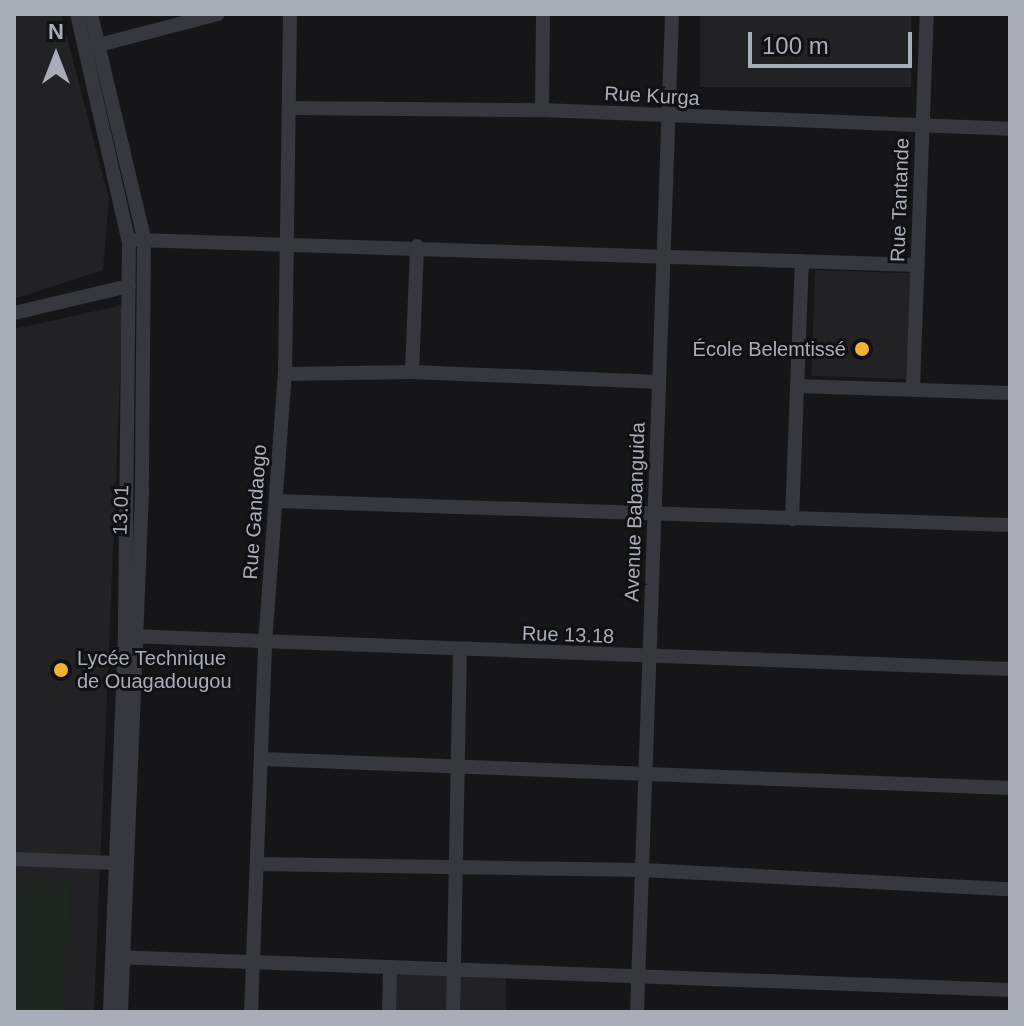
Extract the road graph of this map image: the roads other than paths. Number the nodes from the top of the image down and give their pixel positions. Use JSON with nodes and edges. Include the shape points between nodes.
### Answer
{"nodes":[{"id":1,"x":77,"y":14,"type":"edge"},
{"id":2,"x":91,"y":14,"type":"edge"},
{"id":3,"x":218,"y":14,"type":"edge"},
{"id":4,"x":290,"y":14,"type":"edge"},
{"id":5,"x":543,"y":14,"type":"edge"},
{"id":6,"x":672,"y":14,"type":"edge"},
{"id":7,"x":927,"y":14,"type":"edge"},
{"id":8,"x":91,"y":47,"type":"junction"},
{"id":9,"x":293,"y":108,"type":"junction"},
{"id":10,"x":542,"y":110,"type":"junction"},
{"id":11,"x":669,"y":118,"type":"junction"},
{"id":12,"x":923,"y":126,"type":"junction"},
{"id":13,"x":1010,"y":129,"type":"edge"},
{"id":14,"x":136,"y":241,"type":"junction"},
{"id":15,"x":287,"y":242,"type":"junction"},
{"id":16,"x":417,"y":246,"type":"junction"},
{"id":17,"x":663,"y":254,"type":"junction"},
{"id":18,"x":802,"y":261,"type":"junction"},
{"id":19,"x":918,"y":265,"type":"junction"},
{"id":20,"x":129,"y":286,"type":"junction"},
{"id":21,"x":14,"y":313,"type":"edge"},
{"id":22,"x":412,"y":372,"type":"junction"},
{"id":23,"x":285,"y":374,"type":"junction"},
{"id":24,"x":659,"y":382,"type":"junction"},
{"id":25,"x":797,"y":386,"type":"junction"},
{"id":26,"x":913,"y":388,"type":"junction"},
{"id":27,"x":1010,"y":393,"type":"edge"},
{"id":28,"x":277,"y":501,"type":"junction"},
{"id":29,"x":655,"y":516,"type":"junction"},
{"id":30,"x":792,"y":519,"type":"junction"},
{"id":31,"x":1010,"y":525,"type":"edge"},
{"id":32,"x":130,"y":636,"type":"junction"},
{"id":33,"x":265,"y":644,"type":"junction"},
{"id":34,"x":460,"y":652,"type":"junction"},
{"id":35,"x":649,"y":658,"type":"junction"},
{"id":36,"x":1010,"y":669,"type":"edge"},
{"id":37,"x":262,"y":759,"type":"junction"},
{"id":38,"x":457,"y":766,"type":"junction"},
{"id":39,"x":646,"y":774,"type":"junction"},
{"id":40,"x":1010,"y":788,"type":"edge"},
{"id":41,"x":14,"y":859,"type":"edge"},
{"id":42,"x":116,"y":863,"type":"junction"},
{"id":43,"x":258,"y":864,"type":"junction"},
{"id":44,"x":453,"y":866,"type":"junction"},
{"id":45,"x":643,"y":870,"type":"junction"},
{"id":46,"x":1010,"y":889,"type":"edge"},
{"id":47,"x":117,"y":957,"type":"junction"},
{"id":48,"x":252,"y":962,"type":"junction"},
{"id":49,"x":390,"y":969,"type":"junction"},
{"id":50,"x":451,"y":971,"type":"junction"},
{"id":51,"x":638,"y":975,"type":"junction"},
{"id":52,"x":1010,"y":990,"type":"edge"},
{"id":53,"x":110,"y":1012,"type":"edge"},
{"id":54,"x":121,"y":1012,"type":"edge"},
{"id":55,"x":251,"y":1012,"type":"edge"},
{"id":56,"x":389,"y":1012,"type":"edge"},
{"id":57,"x":453,"y":1012,"type":"edge"},
{"id":58,"x":637,"y":1012,"type":"edge"}],
"edges":[{"from":1,"to":8,"type":"street","name":"13.01"},
{"from":2,"to":8,"type":"street","name":"13.01"},
{"from":3,"to":8,"type":"street"},
{"from":4,"to":9,"type":"street","name":"Rue Gandaogo"},
{"from":5,"to":10,"type":"street"},
{"from":6,"to":11,"type":"street","name":"Avenue Babanguida"},
{"from":7,"to":12,"type":"street","name":"Rue Tantande"},
{"from":8,"to":14,"type":"street","name":"13.01"},
{"from":9,"to":10,"type":"street","name":"Rue Kurga"},
{"from":9,"to":15,"type":"street","name":"Rue Gandaogo"},
{"from":10,"to":11,"type":"street","name":"Rue Kurga"},
{"from":11,"to":12,"type":"street","name":"Rue Kurga"},
{"from":11,"to":17,"type":"street","name":"Avenue Babanguida"},
{"from":12,"to":13,"type":"street","name":"Rue Kurga"},
{"from":12,"to":19,"type":"street","name":"Rue Tantande"},
{"from":14,"to":15,"type":"street"},
{"from":14,"to":20,"type":"street","name":"13.01"},
{"from":14,"to":32,"type":"street","name":"13.01"},
{"from":15,"to":16,"type":"street"},
{"from":15,"to":23,"type":"street","name":"Rue Gandaogo"},
{"from":16,"to":17,"type":"street"},
{"from":16,"to":22,"type":"street"},
{"from":17,"to":18,"type":"street"},
{"from":17,"to":24,"type":"street","name":"Avenue Babanguida"},
{"from":18,"to":19,"type":"street"},
{"from":18,"to":25,"type":"street"},
{"from":19,"to":26,"type":"street","name":"Rue Tantande"},
{"from":20,"to":21,"type":"street"},
{"from":20,"to":32,"type":"street","name":"13.01"},
{"from":22,"to":23,"type":"street"},
{"from":22,"to":24,"type":"street"},
{"from":23,"to":28,"type":"street","name":"Rue Gandaogo"},
{"from":24,"to":29,"type":"street","name":"Avenue Babanguida"},
{"from":25,"to":26,"type":"street"},
{"from":25,"to":30,"type":"street"},
{"from":26,"to":27,"type":"street"},
{"from":28,"to":29,"type":"street"},
{"from":28,"to":33,"type":"street","name":"Rue Gandaogo"},
{"from":29,"to":30,"type":"street"},
{"from":29,"to":35,"type":"street","name":"Avenue Babanguida"},
{"from":30,"to":31,"type":"street"},
{"from":32,"to":33,"type":"street","name":"Rue 13.18"},
{"from":32,"to":42,"type":"street","name":"13.01"},
{"from":32,"to":47,"type":"street","name":"13.01"},
{"from":33,"to":34,"type":"street","name":"Rue 13.18"},
{"from":33,"to":37,"type":"street","name":"Rue Gandaogo"},
{"from":34,"to":35,"type":"street","name":"Rue 13.18"},
{"from":34,"to":38,"type":"street"},
{"from":35,"to":36,"type":"street","name":"Rue 13.18"},
{"from":35,"to":39,"type":"street","name":"Avenue Babanguida"},
{"from":37,"to":38,"type":"street"},
{"from":37,"to":43,"type":"street","name":"Rue Gandaogo"},
{"from":38,"to":39,"type":"street"},
{"from":38,"to":44,"type":"street"},
{"from":39,"to":40,"type":"street"},
{"from":39,"to":45,"type":"street","name":"Avenue Babanguida"},
{"from":41,"to":42,"type":"street"},
{"from":42,"to":47,"type":"street","name":"13.01"},
{"from":43,"to":44,"type":"street"},
{"from":43,"to":48,"type":"street","name":"Rue Gandaogo"},
{"from":44,"to":45,"type":"street"},
{"from":44,"to":50,"type":"street"},
{"from":45,"to":46,"type":"street"},
{"from":45,"to":51,"type":"street","name":"Avenue Babanguida"},
{"from":47,"to":48,"type":"street"},
{"from":47,"to":53,"type":"street","name":"13.01"},
{"from":47,"to":54,"type":"street","name":"13.01"},
{"from":48,"to":49,"type":"street"},
{"from":48,"to":55,"type":"street","name":"Rue Gandaogo"},
{"from":49,"to":50,"type":"street"},
{"from":49,"to":56,"type":"street"},
{"from":50,"to":51,"type":"street"},
{"from":50,"to":57,"type":"street"},
{"from":51,"to":52,"type":"street"},
{"from":51,"to":58,"type":"street","name":"Avenue Babanguida"}]}
